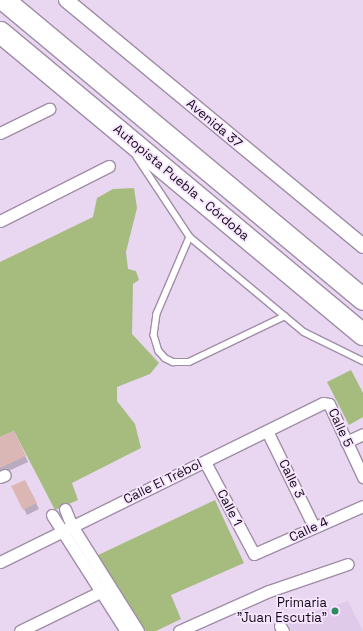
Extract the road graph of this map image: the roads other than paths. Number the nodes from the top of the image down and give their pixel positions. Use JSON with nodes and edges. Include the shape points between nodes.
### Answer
{"nodes":[{"id":1,"x":4,"y":0,"type":"edge"},
{"id":2,"x":66,"y":0,"type":"edge"},
{"id":3,"x":0,"y":32,"type":"edge"},
{"id":4,"x":49,"y":109,"type":"dead end"},
{"id":5,"x":120,"y":132,"type":"junction"},
{"id":6,"x":0,"y":133,"type":"edge"},
{"id":7,"x":108,"y":166,"type":"dead end"},
{"id":8,"x":0,"y":221,"type":"edge"},
{"id":9,"x":190,"y":237,"type":"junction"},
{"id":10,"x":293,"y":242,"type":"junction"},
{"id":11,"x":363,"y":246,"type":"edge"},
{"id":12,"x":363,"y":280,"type":"edge"},
{"id":13,"x":363,"y":299,"type":"edge"},
{"id":14,"x":285,"y":316,"type":"junction"},
{"id":15,"x":363,"y":334,"type":"edge"},
{"id":16,"x":363,"y":361,"type":"edge"},
{"id":17,"x":326,"y":403,"type":"joint"},
{"id":18,"x":267,"y":431,"type":"junction"},
{"id":19,"x":363,"y":434,"type":"edge"},
{"id":20,"x":346,"y":442,"type":"junction"},
{"id":21,"x":205,"y":462,"type":"junction"},
{"id":22,"x":363,"y":477,"type":"edge"},
{"id":23,"x":363,"y":506,"type":"edge"},
{"id":24,"x":65,"y":509,"type":"dead end"},
{"id":25,"x":52,"y":515,"type":"dead end"},
{"id":26,"x":314,"y":527,"type":"junction"},
{"id":27,"x":68,"y":528,"type":"junction"},
{"id":28,"x":254,"y":554,"type":"joint"},
{"id":29,"x":0,"y":562,"type":"edge"},
{"id":30,"x":348,"y":564,"type":"dead end"},
{"id":31,"x":100,"y":592,"type":"junction"},
{"id":32,"x":125,"y":624,"type":"edge"},
{"id":33,"x":20,"y":631,"type":"edge"},
{"id":34,"x":138,"y":631,"type":"edge"},
{"id":35,"x":179,"y":631,"type":"edge"}],
"edges":[{"from":1,"to":10,"type":"highway","name":"Autopista Puebla - Córdoba"},
{"from":2,"to":11,"type":"street","name":"Avenida 37"},
{"from":3,"to":5,"type":"highway","name":"Autopista Puebla - Córdoba"},
{"from":4,"to":6,"type":"street"},
{"from":5,"to":9,"type":"lane"},
{"from":5,"to":15,"type":"highway","name":"Autopista Puebla - Córdoba"},
{"from":7,"to":8,"type":"street"},
{"from":9,"to":14,"type":"lane"},
{"from":9,"to":14,"type":"lane","via":[[157,314],[154,335],[159,351],[165,358],[173,362],[188,362]]},
{"from":10,"to":12,"type":"highway"},
{"from":10,"to":13,"type":"highway","name":"Autopista Puebla - Córdoba"},
{"from":14,"to":16,"type":"lane","via":[[314,339]]},
{"from":17,"to":18,"type":"street","name":"Calle El Trébol"},
{"from":17,"to":20,"type":"street","name":"Calle 5","via":[[329,404]]},
{"from":18,"to":21,"type":"street","name":"Calle El Trébol"},
{"from":18,"to":26,"type":"street","name":"Calle 3"},
{"from":19,"to":20,"type":"street"},
{"from":20,"to":22,"type":"street","name":"Calle 5"},
{"from":21,"to":27,"type":"street","name":"Calle El Trébol"},
{"from":21,"to":28,"type":"street","name":"Calle 1"},
{"from":23,"to":26,"type":"street","name":"Calle 4"},
{"from":24,"to":27,"type":"street"},
{"from":25,"to":27,"type":"street"},
{"from":26,"to":28,"type":"street","name":"Calle 4"},
{"from":27,"to":29,"type":"street","name":"Calle El Trébol"},
{"from":27,"to":31,"type":"street"},
{"from":27,"to":32,"type":"street"},
{"from":30,"to":35,"type":"street","via":[[269,591]]},
{"from":31,"to":32,"type":"street"},
{"from":31,"to":33,"type":"street"},
{"from":32,"to":34,"type":"street"}]}
